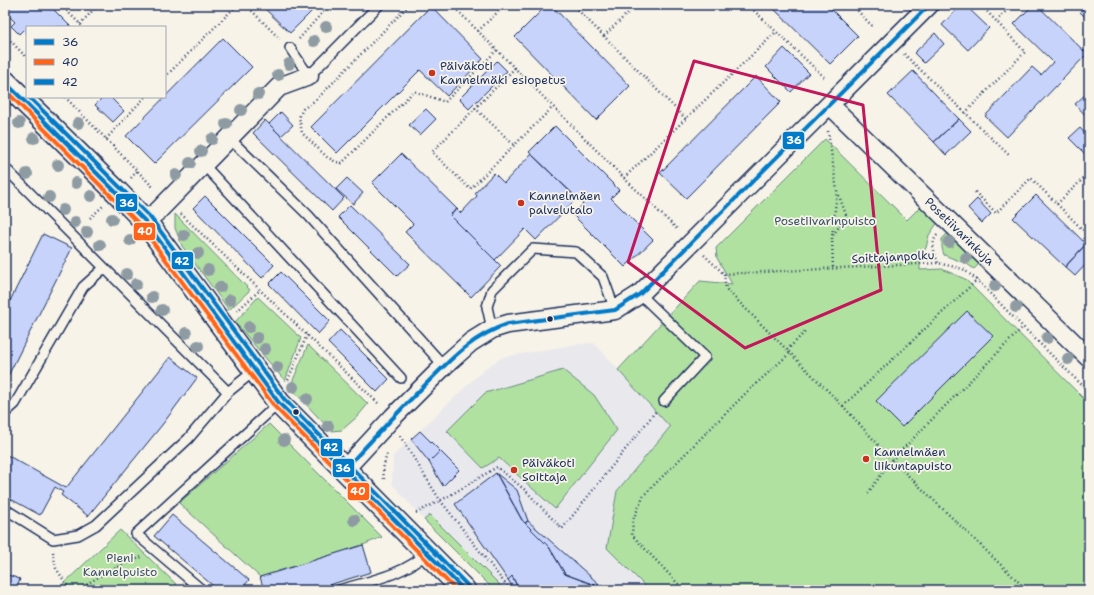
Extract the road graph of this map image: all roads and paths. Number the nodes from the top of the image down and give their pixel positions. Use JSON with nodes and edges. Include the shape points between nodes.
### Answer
{"nodes":[{"id":1,"x":61,"y":5,"type":"edge"},
{"id":2,"x":98,"y":5,"type":"edge"},
{"id":3,"x":237,"y":5,"type":"edge"},
{"id":4,"x":246,"y":5,"type":"edge"},
{"id":5,"x":329,"y":5,"type":"edge"},
{"id":6,"x":379,"y":5,"type":"edge"},
{"id":7,"x":409,"y":5,"type":"edge"},
{"id":8,"x":452,"y":5,"type":"edge"},
{"id":9,"x":505,"y":5,"type":"edge"},
{"id":10,"x":636,"y":5,"type":"edge"},
{"id":11,"x":748,"y":5,"type":"edge"},
{"id":12,"x":852,"y":5,"type":"edge"},
{"id":13,"x":929,"y":5,"type":"edge"},
{"id":14,"x":981,"y":5,"type":"edge"},
{"id":15,"x":1012,"y":5,"type":"edge"},
{"id":16,"x":578,"y":10,"type":"dead end"},
{"id":17,"x":996,"y":21,"type":"junction"},
{"id":18,"x":80,"y":24,"type":"joint"},
{"id":19,"x":874,"y":28,"type":"dead end"},
{"id":20,"x":478,"y":31,"type":"junction"},
{"id":21,"x":776,"y":32,"type":"junction"},
{"id":22,"x":5,"y":35,"type":"edge"},
{"id":23,"x":604,"y":36,"type":"junction"},
{"id":24,"x":290,"y":48,"type":"junction"},
{"id":25,"x":497,"y":50,"type":"junction"},
{"id":26,"x":904,"y":54,"type":"dead end"},
{"id":27,"x":26,"y":57,"type":"edge"},
{"id":28,"x":515,"y":68,"type":"junction"},
{"id":29,"x":166,"y":76,"type":"edge"},
{"id":30,"x":309,"y":76,"type":"junction"},
{"id":31,"x":824,"y":77,"type":"dead end"},
{"id":32,"x":5,"y":82,"type":"edge"},
{"id":33,"x":66,"y":98,"type":"edge"},
{"id":34,"x":144,"y":98,"type":"edge"},
{"id":35,"x":830,"y":105,"type":"junction"},
{"id":36,"x":553,"y":107,"type":"junction"},
{"id":37,"x":476,"y":108,"type":"junction"},
{"id":38,"x":965,"y":113,"type":"junction"},
{"id":39,"x":686,"y":119,"type":"junction"},
{"id":40,"x":106,"y":138,"type":"junction"},
{"id":41,"x":229,"y":138,"type":"junction"},
{"id":42,"x":514,"y":145,"type":"junction"},
{"id":43,"x":1010,"y":156,"type":"dead end"},
{"id":44,"x":203,"y":164,"type":"junction"},
{"id":45,"x":5,"y":168,"type":"edge"},
{"id":46,"x":1089,"y":173,"type":"edge"},
{"id":47,"x":624,"y":178,"type":"junction"},
{"id":48,"x":152,"y":186,"type":"dead end"},
{"id":49,"x":837,"y":191,"type":"junction"},
{"id":50,"x":975,"y":192,"type":"dead end"},
{"id":51,"x":1057,"y":204,"type":"junction"},
{"id":52,"x":176,"y":209,"type":"dead end"},
{"id":53,"x":948,"y":220,"type":"junction"},
{"id":54,"x":145,"y":221,"type":"junction"},
{"id":55,"x":676,"y":228,"type":"dead end"},
{"id":56,"x":1089,"y":231,"type":"edge"},
{"id":57,"x":1086,"y":233,"type":"junction"},
{"id":58,"x":1089,"y":236,"type":"edge"},
{"id":59,"x":832,"y":237,"type":"junction"},
{"id":60,"x":703,"y":254,"type":"dead end"},
{"id":61,"x":938,"y":263,"type":"junction"},
{"id":62,"x":992,"y":264,"type":"junction"},
{"id":63,"x":104,"y":268,"type":"junction"},
{"id":64,"x":833,"y":269,"type":"junction"},
{"id":65,"x":724,"y":274,"type":"junction"},
{"id":66,"x":977,"y":280,"type":"junction"},
{"id":67,"x":260,"y":290,"type":"junction"},
{"id":68,"x":640,"y":294,"type":"junction"},
{"id":69,"x":615,"y":310,"type":"junction"},
{"id":70,"x":232,"y":315,"type":"dead end"},
{"id":71,"x":1023,"y":327,"type":"junction"},
{"id":72,"x":492,"y":329,"type":"junction"},
{"id":73,"x":805,"y":332,"type":"dead end"},
{"id":74,"x":307,"y":335,"type":"junction"},
{"id":75,"x":788,"y":351,"type":"junction"},
{"id":76,"x":1089,"y":358,"type":"edge"},
{"id":77,"x":444,"y":366,"type":"junction"},
{"id":78,"x":254,"y":371,"type":"junction"},
{"id":79,"x":401,"y":378,"type":"dead end"},
{"id":80,"x":228,"y":392,"type":"junction"},
{"id":81,"x":1089,"y":392,"type":"edge"},
{"id":82,"x":282,"y":394,"type":"junction"},
{"id":83,"x":664,"y":401,"type":"dead end"},
{"id":84,"x":378,"y":403,"type":"dead end"},
{"id":85,"x":843,"y":406,"type":"junction"},
{"id":86,"x":656,"y":411,"type":"dead end"},
{"id":87,"x":5,"y":413,"type":"edge"},
{"id":88,"x":402,"y":432,"type":"dead end"},
{"id":89,"x":399,"y":435,"type":"junction"},
{"id":90,"x":394,"y":440,"type":"dead end"},
{"id":91,"x":387,"y":452,"type":"dead end"},
{"id":92,"x":892,"y":460,"type":"junction"},
{"id":93,"x":345,"y":469,"type":"junction"},
{"id":94,"x":384,"y":481,"type":"dead end"},
{"id":95,"x":868,"y":493,"type":"dead end"},
{"id":96,"x":440,"y":500,"type":"junction"},
{"id":97,"x":5,"y":509,"type":"edge"},
{"id":98,"x":419,"y":520,"type":"dead end"},
{"id":99,"x":53,"y":539,"type":"junction"},
{"id":100,"x":156,"y":551,"type":"junction"},
{"id":101,"x":427,"y":552,"type":"junction"},
{"id":102,"x":473,"y":587,"type":"edge"},
{"id":103,"x":38,"y":590,"type":"edge"},
{"id":104,"x":44,"y":590,"type":"edge"},
{"id":105,"x":70,"y":590,"type":"edge"},
{"id":106,"x":81,"y":590,"type":"edge"},
{"id":107,"x":202,"y":590,"type":"edge"},
{"id":108,"x":339,"y":590,"type":"edge"},
{"id":109,"x":488,"y":590,"type":"edge"},
{"id":110,"x":510,"y":590,"type":"edge"},
{"id":111,"x":684,"y":590,"type":"edge"},
{"id":112,"x":1027,"y":590,"type":"edge"}],
"edges":[{"from":1,"to":18,"type":"path"},
{"from":2,"to":18,"type":"path"},
{"from":3,"to":29,"type":"path"},
{"from":4,"to":24,"type":"path"},
{"from":5,"to":24,"type":"path"},
{"from":6,"to":30,"type":"lane"},
{"from":7,"to":25,"type":"path","via":[[317,99],[304,109],[299,117],[302,133],[327,157],[336,162],[342,163],[414,91],[445,102]]},
{"from":8,"to":20,"type":"path"},
{"from":9,"to":20,"type":"path"},
{"from":10,"to":23,"type":"path"},
{"from":11,"to":21,"type":"path"},
{"from":12,"to":19,"type":"path"},
{"from":13,"to":35,"type":"street"},
{"from":14,"to":17,"type":"path"},
{"from":15,"to":17,"type":"path"},
{"from":16,"to":23,"type":"path"},
{"from":17,"to":38,"type":"path","via":[[1025,52]]},
{"from":20,"to":25,"type":"path"},
{"from":21,"to":31,"type":"path"},
{"from":21,"to":39,"type":"path"},
{"from":22,"to":27,"type":"path"},
{"from":23,"to":39,"type":"path"},
{"from":24,"to":30,"type":"lane"},
{"from":25,"to":28,"type":"path"},
{"from":26,"to":38,"type":"path"},
{"from":28,"to":36,"type":"path"},
{"from":28,"to":37,"type":"path"},
{"from":30,"to":41,"type":"street","via":[[279,87]]},
{"from":32,"to":54,"type":"main road"},
{"from":33,"to":40,"type":"path"},
{"from":34,"to":40,"type":"path"},
{"from":35,"to":49,"type":"path","via":[[828,130]]},
{"from":35,"to":53,"type":"street","name":"Posetiivarinkuja"},
{"from":35,"to":68,"type":"street"},
{"from":36,"to":42,"type":"path"},
{"from":36,"to":47,"type":"path"},
{"from":37,"to":42,"type":"path"},
{"from":37,"to":42,"type":"path","via":[[432,152],[448,168],[470,189]]},
{"from":38,"to":43,"type":"path"},
{"from":39,"to":47,"type":"path"},
{"from":40,"to":48,"type":"path"},
{"from":41,"to":44,"type":"street"},
{"from":41,"to":77,"type":"lane","via":[[308,215]]},
{"from":44,"to":54,"type":"street"},
{"from":44,"to":79,"type":"lane"},
{"from":45,"to":63,"type":"lane"},
{"from":46,"to":51,"type":"path"},
{"from":47,"to":55,"type":"path"},
{"from":49,"to":59,"type":"path"},
{"from":49,"to":59,"type":"path","via":[[846,215]]},
{"from":50,"to":51,"type":"path","via":[[996,213],[1031,178]]},
{"from":51,"to":57,"type":"path"},
{"from":52,"to":67,"type":"path"},
{"from":53,"to":61,"type":"path","via":[[935,238],[933,249]]},
{"from":53,"to":62,"type":"street","name":"Posetiivarinkuja"},
{"from":54,"to":78,"type":"main road"},
{"from":56,"to":57,"type":"path"},
{"from":57,"to":58,"type":"path"},
{"from":59,"to":64,"type":"path"},
{"from":60,"to":65,"type":"path"},
{"from":61,"to":64,"type":"path","name":"Soittajanpolku"},
{"from":61,"to":66,"type":"path","name":"Soittajanpolku","via":[[963,269]]},
{"from":62,"to":66,"type":"path"},
{"from":62,"to":76,"type":"street","name":"Posetiivarinkuja"},
{"from":63,"to":80,"type":"lane"},
{"from":63,"to":87,"type":"lane","via":[[83,287],[15,404]]},
{"from":64,"to":65,"type":"path","name":"Soittajanpolku"},
{"from":65,"to":75,"type":"path","via":[[726,289]]},
{"from":66,"to":71,"type":"path","name":"Soittajanpolku"},
{"from":66,"to":85,"type":"path"},
{"from":67,"to":70,"type":"path"},
{"from":67,"to":74,"type":"path"},
{"from":68,"to":69,"type":"street"},
{"from":68,"to":83,"type":"lane","via":[[705,357]]},
{"from":69,"to":72,"type":"street","via":[[508,324]]},
{"from":69,"to":72,"type":"lane","via":[[603,277],[576,252],[534,249],[492,290],[487,307]]},
{"from":71,"to":81,"type":"path","name":"Soittajanpolku"},
{"from":71,"to":92,"type":"path"},
{"from":72,"to":77,"type":"street","via":[[471,342]]},
{"from":73,"to":75,"type":"path"},
{"from":74,"to":82,"type":"path"},
{"from":74,"to":84,"type":"path"},
{"from":75,"to":85,"type":"path"},
{"from":75,"to":111,"type":"path","via":[[644,495],[633,520],[632,535]]},
{"from":77,"to":93,"type":"street"},
{"from":78,"to":80,"type":"lane"},
{"from":78,"to":82,"type":"main road"},
{"from":80,"to":99,"type":"lane","via":[[188,439],[96,525],[78,535]]},
{"from":82,"to":93,"type":"main road"},
{"from":82,"to":100,"type":"lane","via":[[136,534]]},
{"from":85,"to":92,"type":"path"},
{"from":86,"to":96,"type":"path","via":[[562,529],[525,490],[497,467]]},
{"from":88,"to":89,"type":"path"},
{"from":89,"to":90,"type":"path"},
{"from":89,"to":96,"type":"path"},
{"from":91,"to":94,"type":"path","via":[[383,469]]},
{"from":92,"to":95,"type":"path"},
{"from":92,"to":112,"type":"path"},
{"from":93,"to":101,"type":"main road"},
{"from":96,"to":98,"type":"path","via":[[413,514]]},
{"from":96,"to":110,"type":"path"},
{"from":97,"to":99,"type":"lane"},
{"from":99,"to":105,"type":"path","via":[[56,568]]},
{"from":100,"to":106,"type":"path","via":[[118,567]]},
{"from":100,"to":107,"type":"lane"},
{"from":101,"to":102,"type":"main road"},
{"from":101,"to":108,"type":"lane","via":[[418,561],[402,570]]},
{"from":102,"to":109,"type":"path"},
{"from":103,"to":104,"type":"path"}]}
